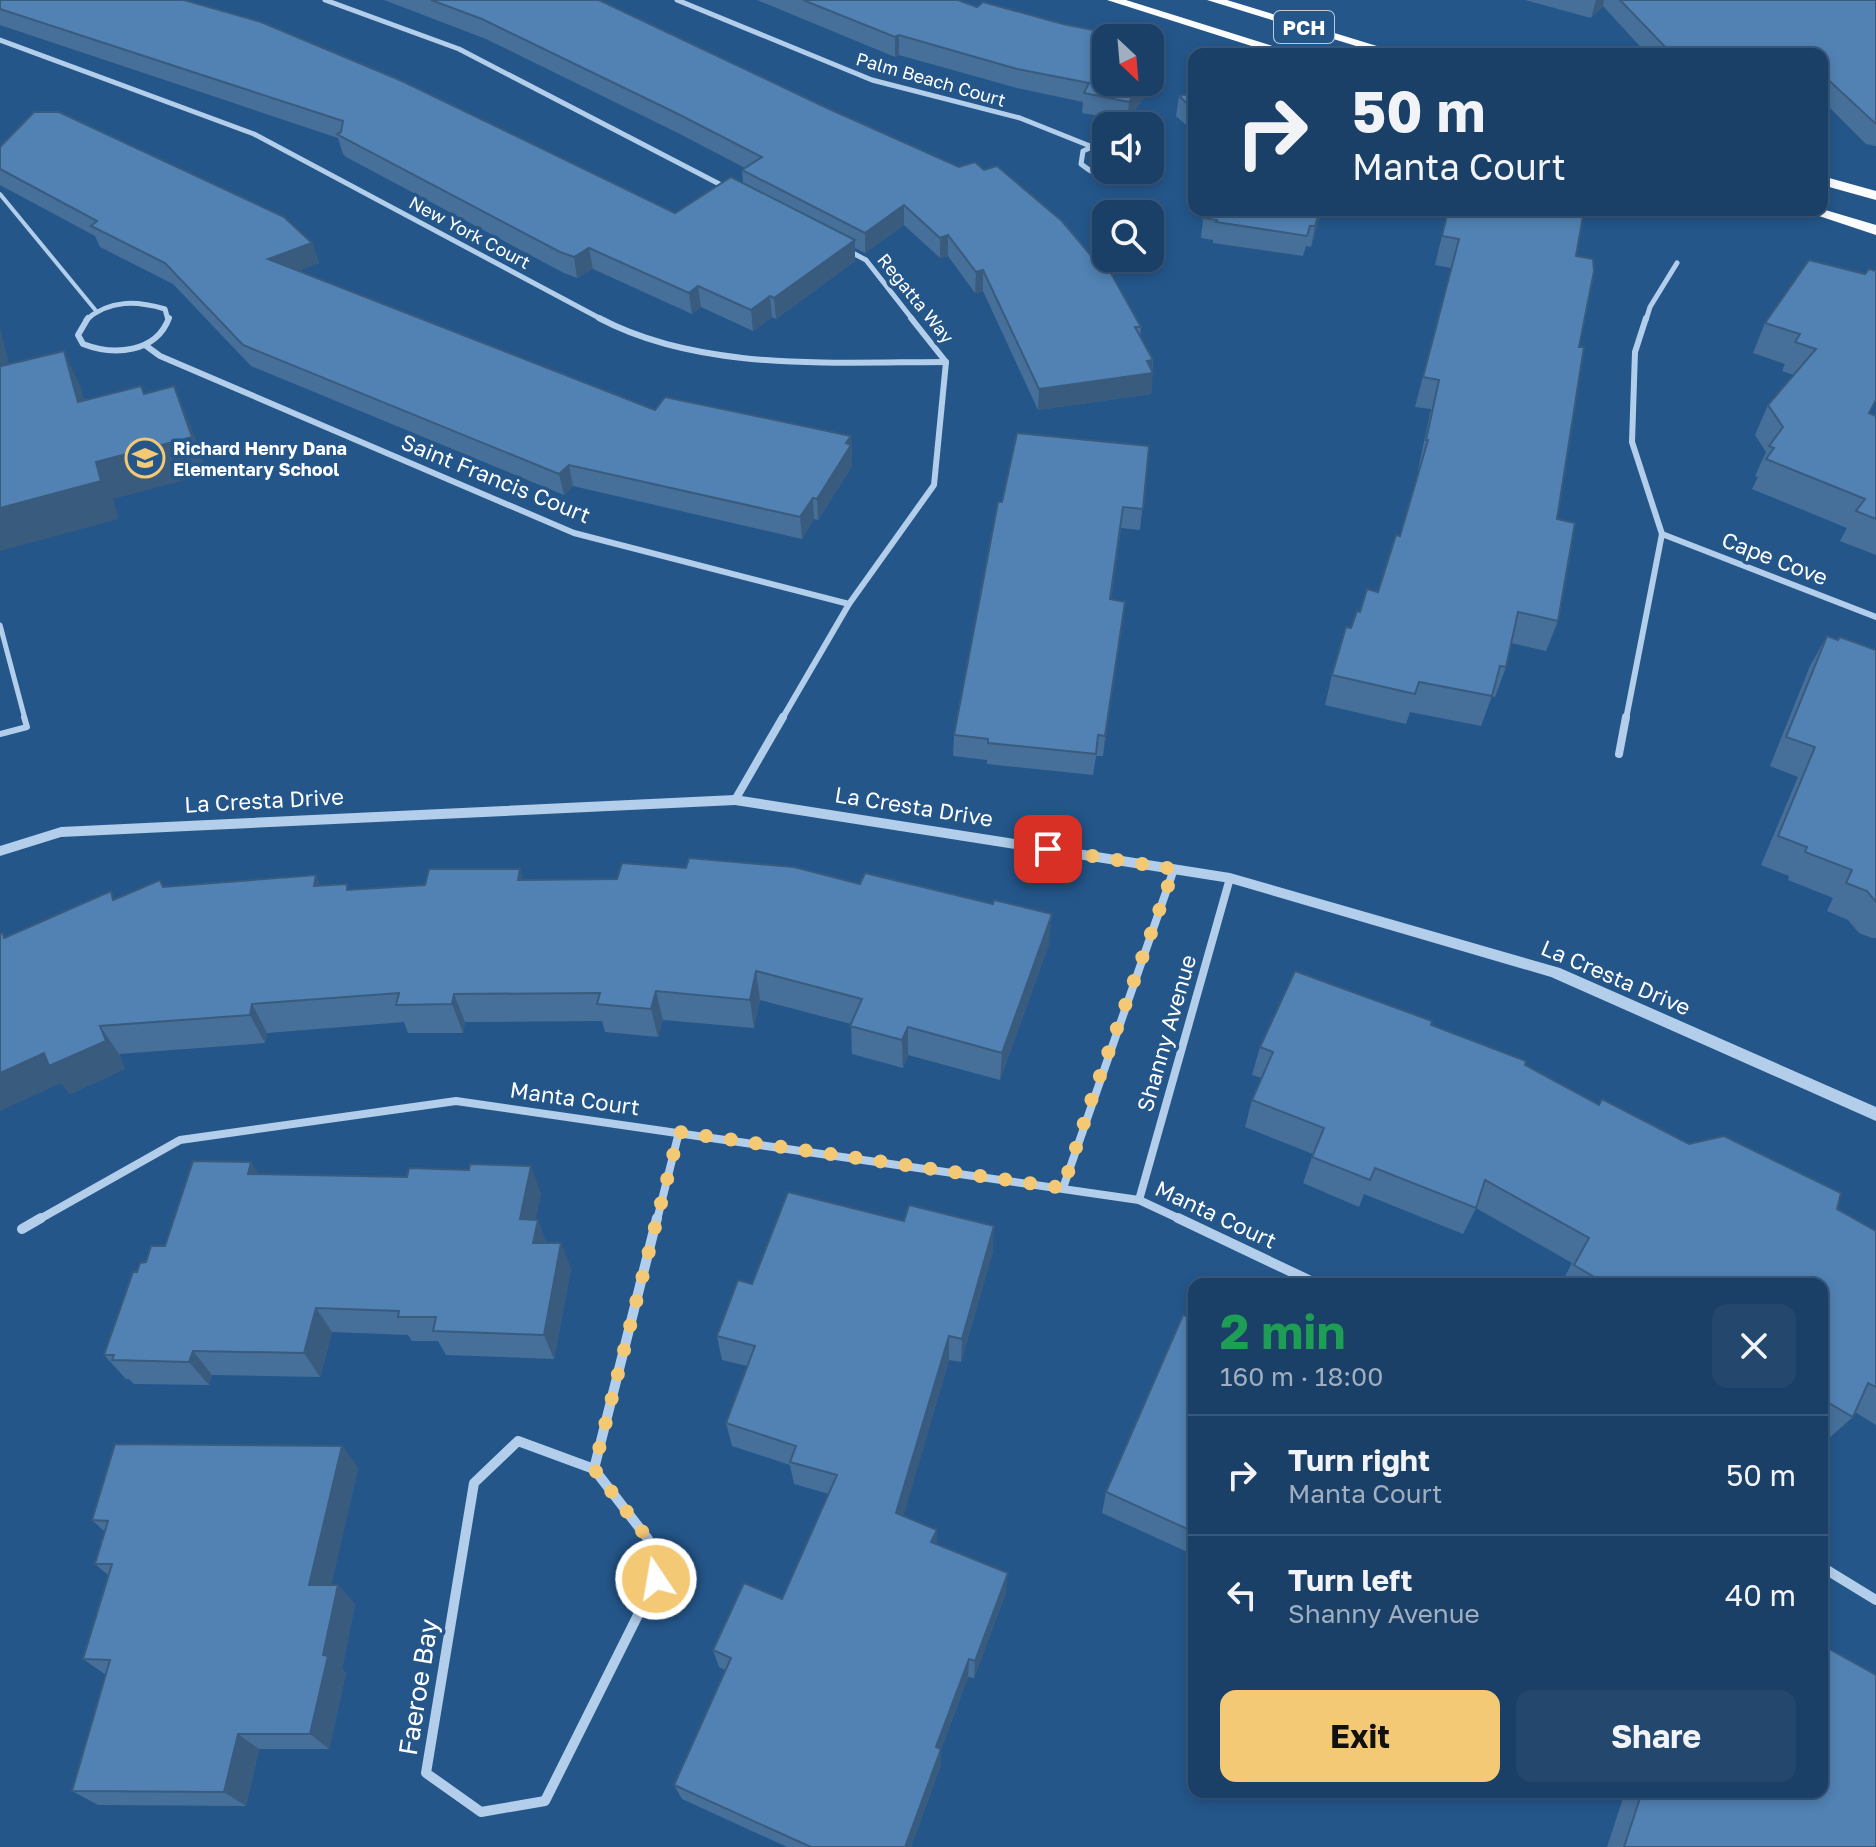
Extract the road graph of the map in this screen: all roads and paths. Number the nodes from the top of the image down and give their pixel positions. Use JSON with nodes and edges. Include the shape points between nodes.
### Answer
{"nodes":[{"id":1,"x":325,"y":0,"type":"edge"},
{"id":2,"x":677,"y":0,"type":"edge"},
{"id":3,"x":1113,"y":0,"type":"edge"},
{"id":4,"x":1213,"y":0,"type":"edge"},
{"id":5,"x":0,"y":40,"type":"edge"},
{"id":6,"x":1271,"y":48,"type":"edge"},
{"id":7,"x":1376,"y":48,"type":"edge"},
{"id":8,"x":1090,"y":146,"type":"joint"},
{"id":9,"x":1092,"y":171,"type":"edge"},
{"id":10,"x":1828,"y":182,"type":"edge"},
{"id":11,"x":0,"y":194,"type":"edge"},
{"id":12,"x":740,"y":194,"type":"edge"},
{"id":13,"x":1876,"y":196,"type":"edge"},
{"id":14,"x":1828,"y":216,"type":"edge"},
{"id":15,"x":1876,"y":230,"type":"edge"},
{"id":16,"x":838,"y":245,"type":"edge"},
{"id":17,"x":1677,"y":263,"type":"dead end"},
{"id":18,"x":97,"y":312,"type":"junction"},
{"id":19,"x":145,"y":345,"type":"junction"},
{"id":20,"x":946,"y":362,"type":"junction"},
{"id":21,"x":1662,"y":534,"type":"junction"},
{"id":22,"x":849,"y":604,"type":"junction"},
{"id":23,"x":1876,"y":617,"type":"edge"},
{"id":24,"x":0,"y":625,"type":"edge"},
{"id":25,"x":0,"y":734,"type":"edge"},
{"id":26,"x":1619,"y":754,"type":"dead end"},
{"id":27,"x":735,"y":800,"type":"junction"},
{"id":28,"x":0,"y":851,"type":"edge"},
{"id":29,"x":1174,"y":869,"type":"junction"},
{"id":30,"x":1230,"y":878,"type":"junction"},
{"id":31,"x":1876,"y":1114,"type":"edge"},
{"id":32,"x":679,"y":1132,"type":"junction"},
{"id":33,"x":1063,"y":1188,"type":"junction"},
{"id":34,"x":1139,"y":1200,"type":"junction"},
{"id":35,"x":22,"y":1229,"type":"dead end"},
{"id":36,"x":1304,"y":1278,"type":"edge"},
{"id":37,"x":594,"y":1469,"type":"junction"},
{"id":38,"x":1828,"y":1571,"type":"edge"},
{"id":39,"x":1876,"y":1600,"type":"edge"}],
"edges":[{"from":1,"to":12,"type":"street","via":[[459,49]]},
{"from":2,"to":8,"type":"street","name":"Palm Beach Court","via":[[872,80],[1020,118]]},
{"from":3,"to":6,"type":"highway","number":"PCH"},
{"from":4,"to":7,"type":"highway","number":"PCH"},
{"from":5,"to":20,"type":"street","name":"New York Court","via":[[254,134],[633,336],[762,362]]},
{"from":8,"to":9,"type":"street","via":[[1083,151],[1081,164]]},
{"from":10,"to":13,"type":"highway"},
{"from":11,"to":18,"type":"lane"},
{"from":14,"to":15,"type":"highway"},
{"from":16,"to":20,"type":"street","name":"Regatta Way","via":[[866,260]]},
{"from":17,"to":21,"type":"street","via":[[1650,307],[1635,352],[1632,442]]},
{"from":18,"to":19,"type":"street","via":[[80,325],[83,344],[109,352]]},
{"from":18,"to":19,"type":"street","via":[[138,301],[165,309],[168,327]]},
{"from":19,"to":22,"type":"street","name":"Saint Francis Court","via":[[160,356],[574,533]]},
{"from":20,"to":22,"type":"street","name":"Regatta Way","via":[[934,485]]},
{"from":21,"to":23,"type":"street","name":"Cape Cove"},
{"from":21,"to":26,"type":"street"},
{"from":22,"to":27,"type":"street","name":"Regatta Way"},
{"from":24,"to":25,"type":"lane","via":[[27,727]]},
{"from":27,"to":28,"type":"street","name":"La Cresta Drive","via":[[61,832]]},
{"from":27,"to":29,"type":"street","name":"La Cresta Drive"},
{"from":29,"to":30,"type":"street","name":"La Cresta Drive"},
{"from":29,"to":33,"type":"street","name":"Shanny Avenue"},
{"from":30,"to":31,"type":"street","name":"La Cresta Drive","via":[[1555,972]]},
{"from":30,"to":34,"type":"street","name":"Shanny Avenue"},
{"from":32,"to":33,"type":"street","name":"Manta Court"},
{"from":32,"to":35,"type":"street","name":"Manta Court","via":[[456,1101],[180,1140]]},
{"from":32,"to":37,"type":"street"},
{"from":33,"to":34,"type":"street","name":"Manta Court"},
{"from":34,"to":36,"type":"street","name":"Manta Court"},
{"from":37,"to":37,"type":"street","name":"Faeroe Bay","via":[[648,1539],[656,1579],[545,1801],[481,1812],[426,1773],[474,1483],[518,1441]]},
{"from":38,"to":39,"type":"street"}]}
